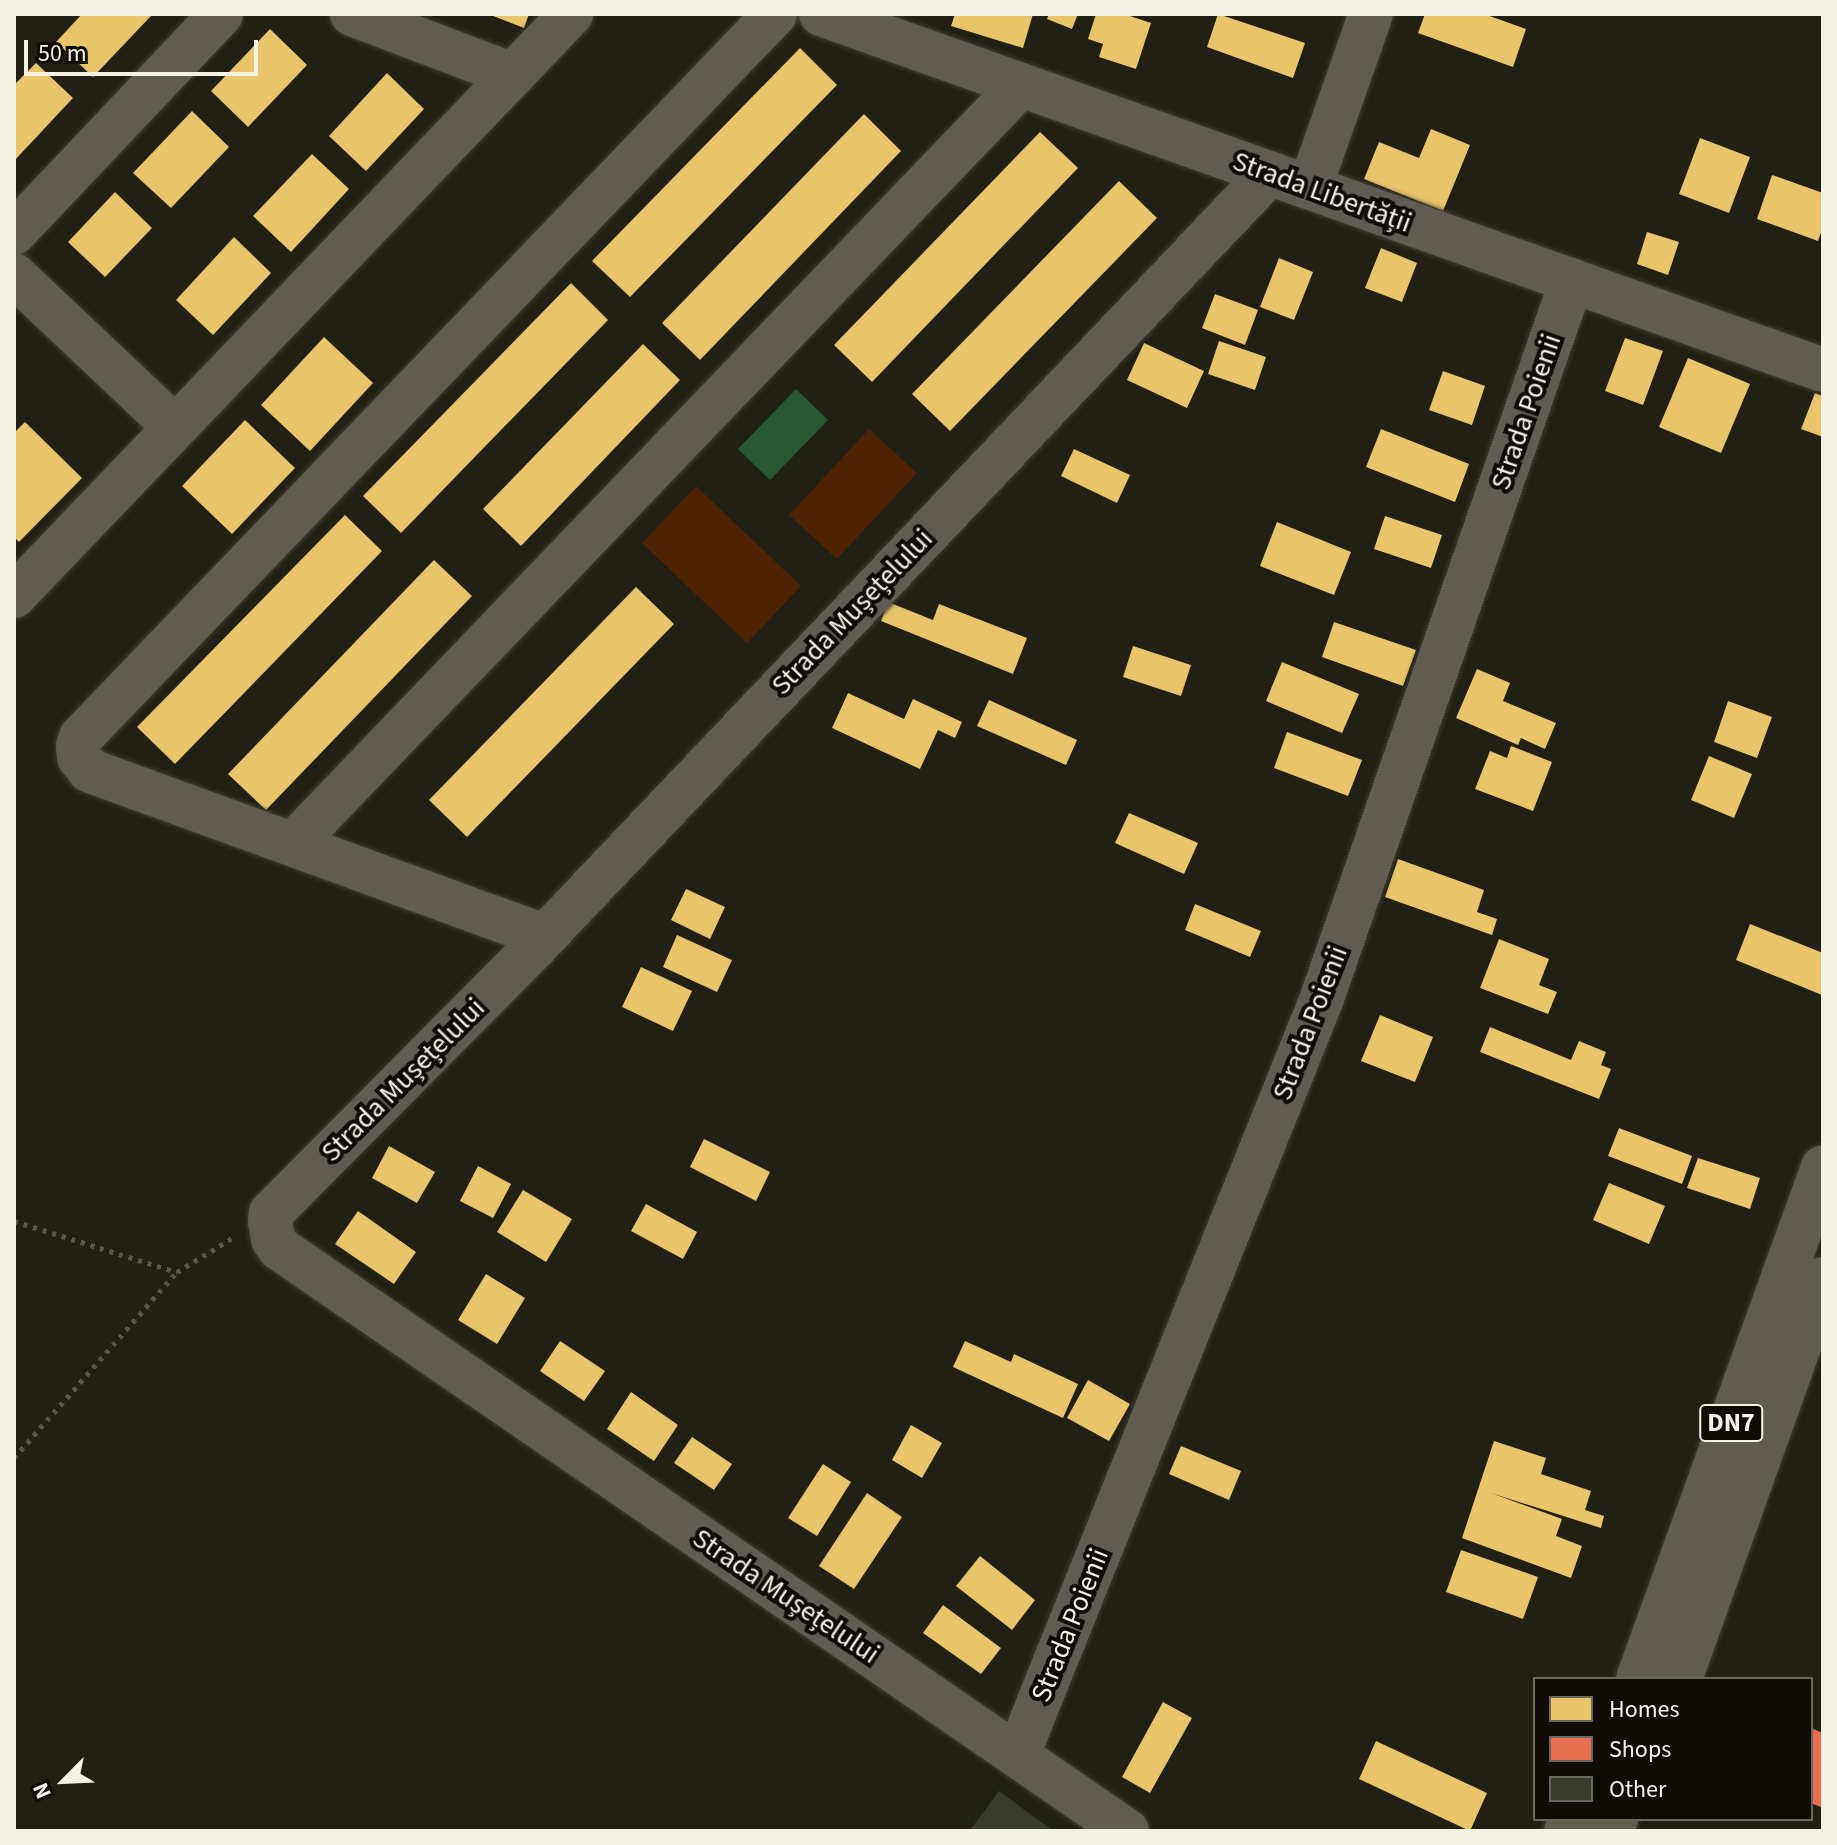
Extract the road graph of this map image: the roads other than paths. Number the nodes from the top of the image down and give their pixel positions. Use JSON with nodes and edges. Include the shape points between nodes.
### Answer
{"nodes":[{"id":1,"x":221,"y":14,"type":"edge"},
{"id":2,"x":352,"y":14,"type":"edge"},
{"id":3,"x":571,"y":14,"type":"edge"},
{"id":4,"x":775,"y":14,"type":"edge"},
{"id":5,"x":821,"y":14,"type":"edge"},
{"id":6,"x":1371,"y":14,"type":"edge"},
{"id":7,"x":929,"y":32,"type":"edge"},
{"id":8,"x":513,"y":75,"type":"junction"},
{"id":9,"x":1021,"y":85,"type":"junction"},
{"id":10,"x":1290,"y":180,"type":"junction"},
{"id":11,"x":14,"y":233,"type":"edge"},
{"id":12,"x":14,"y":275,"type":"edge"},
{"id":13,"x":1572,"y":280,"type":"junction"},
{"id":14,"x":1823,"y":370,"type":"edge"},
{"id":15,"x":175,"y":427,"type":"junction"},
{"id":16,"x":14,"y":596,"type":"edge"},
{"id":17,"x":293,"y":844,"type":"junction"},
{"id":18,"x":544,"y":936,"type":"junction"},
{"id":19,"x":1823,"y":1167,"type":"edge"},
{"id":20,"x":1823,"y":1279,"type":"edge"},
{"id":21,"x":1639,"y":1677,"type":"edge"},
{"id":22,"x":1681,"y":1677,"type":"edge"},
{"id":23,"x":1018,"y":1754,"type":"junction"},
{"id":24,"x":1127,"y":1831,"type":"edge"}],
"edges":[{"from":1,"to":11,"type":"street"},
{"from":2,"to":8,"type":"street"},
{"from":3,"to":8,"type":"street"},
{"from":4,"to":17,"type":"street","via":[[81,737],[79,757],[89,770]]},
{"from":5,"to":7,"type":"street","name":"Strada Libertății"},
{"from":6,"to":10,"type":"street","name":"Strada Mușețelului"},
{"from":7,"to":9,"type":"street","name":"Strada Libertății"},
{"from":8,"to":15,"type":"street"},
{"from":9,"to":10,"type":"street","name":"Strada Libertății"},
{"from":9,"to":17,"type":"street"},
{"from":10,"to":13,"type":"street","name":"Strada Libertății"},
{"from":10,"to":18,"type":"street","name":"Strada Mușețelului"},
{"from":12,"to":15,"type":"street"},
{"from":13,"to":14,"type":"street","name":"Strada Libertății"},
{"from":13,"to":23,"type":"street","name":"Strada Poienii","via":[[1322,998]]},
{"from":15,"to":16,"type":"street"},
{"from":17,"to":18,"type":"street"},
{"from":18,"to":23,"type":"street","name":"Strada Mușețelului","via":[[271,1213],[270,1229],[279,1248]]},
{"from":19,"to":21,"type":"main road","number":"DN7"},
{"from":20,"to":22,"type":"main road","number":"DN7"},
{"from":23,"to":24,"type":"street","name":"Strada Mușețelului"}]}
